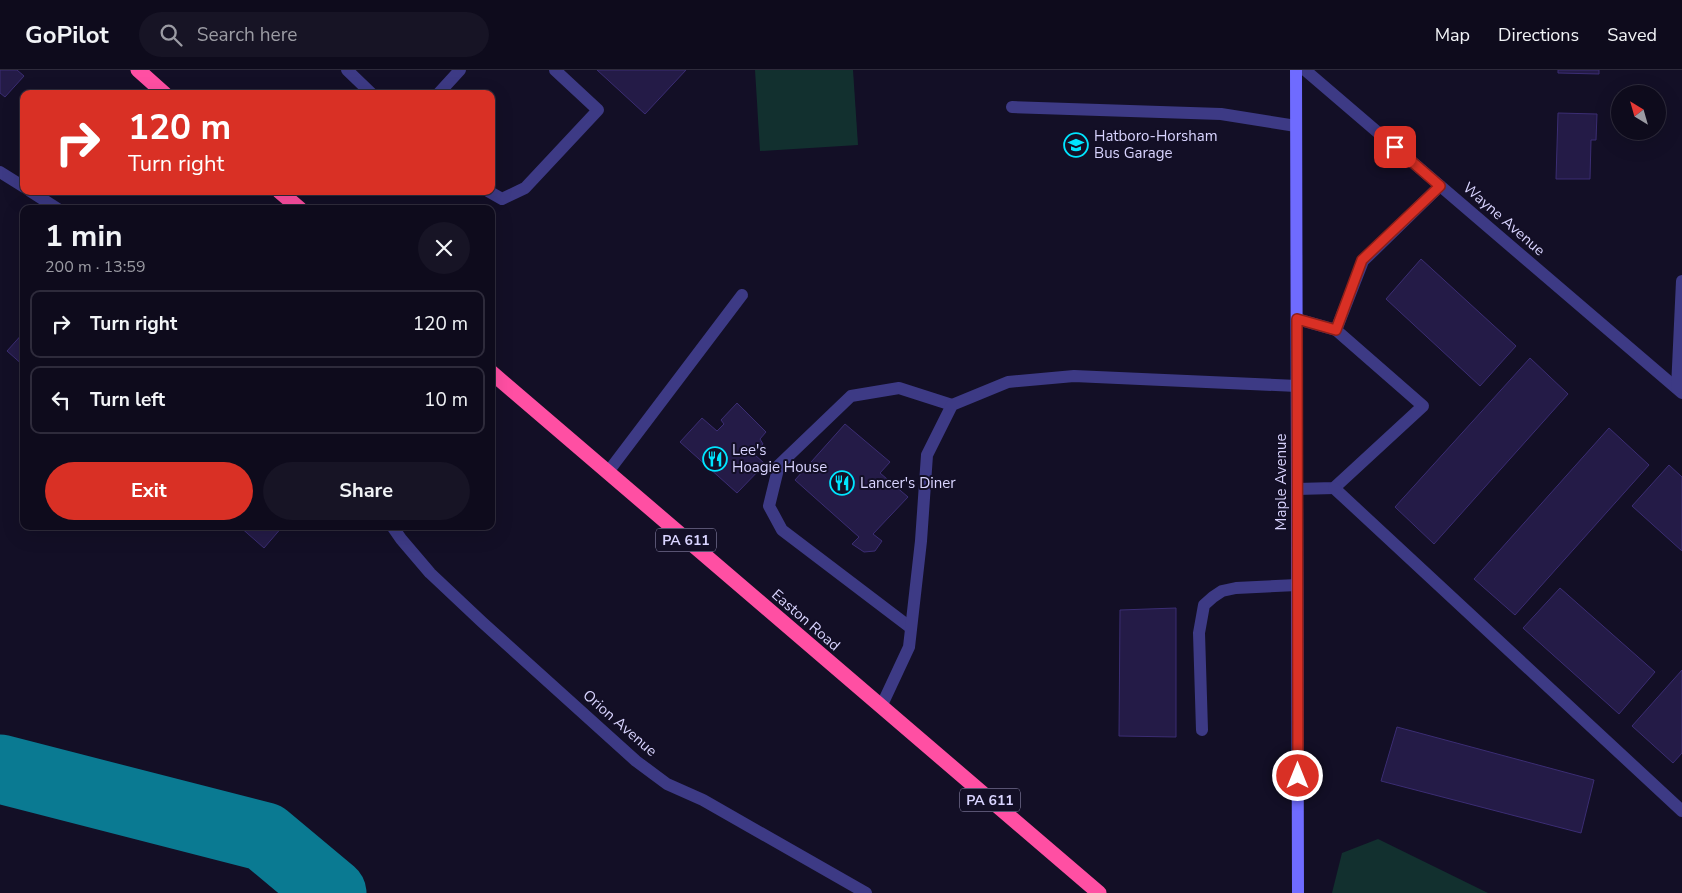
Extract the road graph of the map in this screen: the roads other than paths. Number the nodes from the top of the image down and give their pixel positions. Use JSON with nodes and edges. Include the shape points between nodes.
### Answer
{"nodes":[{"id":1,"x":138,"y":70,"type":"edge"},
{"id":2,"x":347,"y":70,"type":"edge"},
{"id":3,"x":460,"y":70,"type":"edge"},
{"id":4,"x":556,"y":70,"type":"edge"},
{"id":5,"x":1296,"y":70,"type":"edge"},
{"id":6,"x":1305,"y":70,"type":"edge"},
{"id":7,"x":160,"y":90,"type":"edge"},
{"id":8,"x":368,"y":90,"type":"edge"},
{"id":9,"x":442,"y":90,"type":"edge"},
{"id":10,"x":1012,"y":107,"type":"dead end"},
{"id":11,"x":1296,"y":126,"type":"junction"},
{"id":12,"x":0,"y":172,"type":"edge"},
{"id":13,"x":20,"y":185,"type":"edge"},
{"id":14,"x":1440,"y":186,"type":"junction"},
{"id":15,"x":495,"y":194,"type":"edge"},
{"id":16,"x":36,"y":195,"type":"edge"},
{"id":17,"x":284,"y":195,"type":"edge"},
{"id":18,"x":52,"y":205,"type":"edge"},
{"id":19,"x":295,"y":205,"type":"edge"},
{"id":20,"x":1682,"y":281,"type":"edge"},
{"id":21,"x":742,"y":295,"type":"dead end"},
{"id":22,"x":1297,"y":319,"type":"junction"},
{"id":23,"x":1336,"y":330,"type":"junction"},
{"id":24,"x":495,"y":375,"type":"edge"},
{"id":25,"x":1297,"y":386,"type":"junction"},
{"id":26,"x":1679,"y":391,"type":"edge"},
{"id":27,"x":952,"y":405,"type":"junction"},
{"id":28,"x":608,"y":472,"type":"junction"},
{"id":29,"x":1334,"y":488,"type":"junction"},
{"id":30,"x":1297,"y":489,"type":"junction"},
{"id":31,"x":395,"y":530,"type":"edge"},
{"id":32,"x":1297,"y":586,"type":"junction"},
{"id":33,"x":911,"y":628,"type":"junction"},
{"id":34,"x":881,"y":707,"type":"junction"},
{"id":35,"x":1202,"y":730,"type":"dead end"},
{"id":36,"x":1682,"y":811,"type":"edge"},
{"id":37,"x":866,"y":893,"type":"edge"},
{"id":38,"x":1099,"y":893,"type":"edge"},
{"id":39,"x":1298,"y":893,"type":"edge"}],
"edges":[{"from":1,"to":7,"type":"highway"},
{"from":2,"to":8,"type":"street"},
{"from":3,"to":9,"type":"street"},
{"from":4,"to":15,"type":"street","via":[[598,110],[525,188],[502,198]]},
{"from":5,"to":11,"type":"street","name":"Maple Avenue"},
{"from":6,"to":14,"type":"street","name":"Wayne Avenue"},
{"from":10,"to":11,"type":"street","via":[[1221,114]]},
{"from":11,"to":22,"type":"street","name":"Maple Avenue"},
{"from":12,"to":13,"type":"street"},
{"from":14,"to":23,"type":"street","via":[[1362,260]]},
{"from":14,"to":26,"type":"street","name":"Wayne Avenue"},
{"from":16,"to":18,"type":"street"},
{"from":17,"to":19,"type":"highway"},
{"from":20,"to":26,"type":"street"},
{"from":21,"to":28,"type":"street"},
{"from":22,"to":23,"type":"street"},
{"from":22,"to":25,"type":"street","name":"Maple Avenue"},
{"from":23,"to":29,"type":"street","via":[[1423,406]]},
{"from":24,"to":28,"type":"highway","name":"Easton Road","number":"PA 611"},
{"from":25,"to":27,"type":"street","via":[[1074,376],[1008,382]]},
{"from":25,"to":30,"type":"street","name":"Maple Avenue"},
{"from":27,"to":33,"type":"street","via":[[927,455]]},
{"from":27,"to":33,"type":"street","via":[[900,388],[851,396],[780,465],[769,506],[782,530]]},
{"from":28,"to":34,"type":"highway","name":"Easton Road","number":"PA 611"},
{"from":29,"to":30,"type":"street"},
{"from":29,"to":36,"type":"street"},
{"from":30,"to":32,"type":"street","name":"Maple Avenue"},
{"from":31,"to":37,"type":"street","name":"Orion Avenue","via":[[430,573],[636,761],[667,784],[702,800]]},
{"from":32,"to":35,"type":"street","via":[[1222,591],[1204,606],[1199,634]]},
{"from":32,"to":39,"type":"street","name":"Maple Avenue"},
{"from":33,"to":34,"type":"street","via":[[909,647]]},
{"from":34,"to":38,"type":"highway","name":"Easton Road","number":"PA 611"}]}
